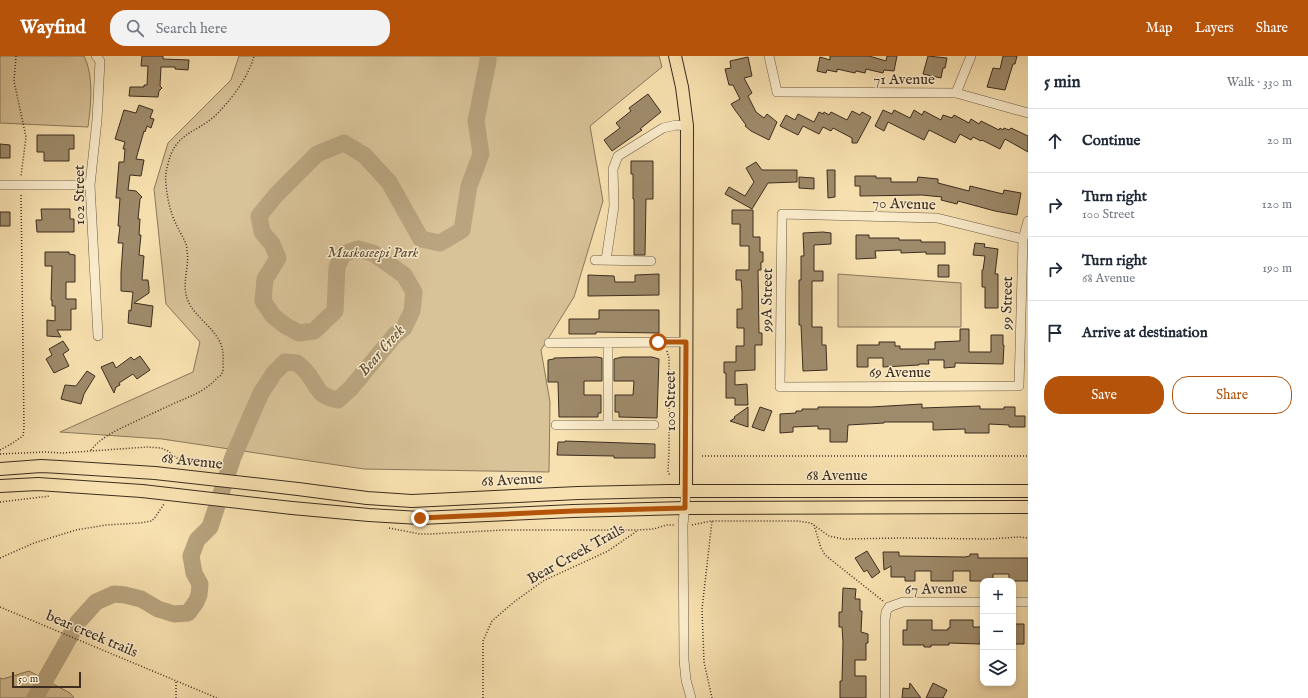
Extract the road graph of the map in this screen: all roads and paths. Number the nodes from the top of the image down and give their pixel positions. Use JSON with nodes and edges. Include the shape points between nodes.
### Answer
{"nodes":[{"id":1,"x":16,"y":56,"type":"edge"},
{"id":2,"x":96,"y":56,"type":"edge"},
{"id":3,"x":254,"y":56,"type":"edge"},
{"id":4,"x":675,"y":56,"type":"edge"},
{"id":5,"x":769,"y":56,"type":"edge"},
{"id":6,"x":971,"y":56,"type":"edge"},
{"id":7,"x":956,"y":93,"type":"junction"},
{"id":8,"x":1028,"y":113,"type":"edge"},
{"id":9,"x":687,"y":126,"type":"junction"},
{"id":10,"x":20,"y":177,"type":"dead end"},
{"id":11,"x":0,"y":185,"type":"edge"},
{"id":12,"x":90,"y":185,"type":"junction"},
{"id":13,"x":21,"y":192,"type":"dead end"},
{"id":14,"x":782,"y":214,"type":"joint"},
{"id":15,"x":1028,"y":220,"type":"edge"},
{"id":16,"x":1023,"y":239,"type":"junction"},
{"id":17,"x":595,"y":260,"type":"dead end"},
{"id":18,"x":606,"y":260,"type":"junction"},
{"id":19,"x":651,"y":261,"type":"dead end"},
{"id":20,"x":98,"y":336,"type":"dead end"},
{"id":21,"x":658,"y":342,"type":"junction"},
{"id":22,"x":686,"y":342,"type":"junction"},
{"id":23,"x":549,"y":343,"type":"dead end"},
{"id":24,"x":608,"y":343,"type":"junction"},
{"id":25,"x":1019,"y":386,"type":"joint"},
{"id":26,"x":780,"y":387,"type":"joint"},
{"id":27,"x":556,"y":425,"type":"dead end"},
{"id":28,"x":608,"y":425,"type":"junction"},
{"id":29,"x":654,"y":425,"type":"dead end"},
{"id":30,"x":0,"y":450,"type":"edge"},
{"id":31,"x":0,"y":454,"type":"edge"},
{"id":32,"x":702,"y":456,"type":"dead end"},
{"id":33,"x":1028,"y":456,"type":"edge"},
{"id":34,"x":0,"y":469,"type":"edge"},
{"id":35,"x":670,"y":476,"type":"dead end"},
{"id":36,"x":0,"y":486,"type":"edge"},
{"id":37,"x":686,"y":491,"type":"junction"},
{"id":38,"x":1028,"y":491,"type":"edge"},
{"id":39,"x":1028,"y":507,"type":"edge"},
{"id":40,"x":685,"y":508,"type":"junction"},
{"id":41,"x":712,"y":522,"type":"junction"},
{"id":42,"x":694,"y":524,"type":"dead end"},
{"id":43,"x":666,"y":525,"type":"dead end"},
{"id":44,"x":814,"y":525,"type":"junction"},
{"id":45,"x":383,"y":526,"type":"dead end"},
{"id":46,"x":638,"y":530,"type":"junction"},
{"id":47,"x":1028,"y":538,"type":"edge"},
{"id":48,"x":980,"y":602,"type":"edge"},
{"id":49,"x":1016,"y":602,"type":"edge"},
{"id":50,"x":1028,"y":602,"type":"edge"},
{"id":51,"x":889,"y":606,"type":"junction"},
{"id":52,"x":1,"y":607,"type":"edge"},
{"id":53,"x":175,"y":680,"type":"junction"},
{"id":54,"x":176,"y":698,"type":"edge"},
{"id":55,"x":217,"y":698,"type":"edge"},
{"id":56,"x":483,"y":698,"type":"edge"},
{"id":57,"x":691,"y":698,"type":"edge"},
{"id":58,"x":712,"y":698,"type":"edge"},
{"id":59,"x":885,"y":698,"type":"edge"}],
"edges":[{"from":1,"to":10,"type":"path","via":[[14,81],[26,137]]},
{"from":2,"to":12,"type":"street","name":"102 Street","via":[[100,61]]},
{"from":3,"to":31,"type":"path","via":[[252,65],[224,107],[175,145],[166,174],[167,196],[172,215],[188,251],[184,280],[186,296],[189,304],[209,325],[219,341],[224,357],[222,373],[211,385],[195,395],[112,432],[91,450]]},
{"from":4,"to":9,"type":"main road","name":"100 Street"},
{"from":5,"to":7,"type":"street","name":"71 Avenue","via":[[777,92]]},
{"from":6,"to":7,"type":"street"},
{"from":7,"to":8,"type":"street","name":"71 Avenue"},
{"from":9,"to":18,"type":"street","via":[[663,128],[618,156],[614,169],[614,206]]},
{"from":9,"to":22,"type":"main road","name":"100 Street"},
{"from":11,"to":12,"type":"street"},
{"from":12,"to":20,"type":"street","name":"102 Street"},
{"from":13,"to":30,"type":"path","via":[[24,428],[23,436]]},
{"from":14,"to":16,"type":"street","name":"70 Avenue","via":[[937,218]]},
{"from":14,"to":26,"type":"street","name":"99A Street"},
{"from":15,"to":16,"type":"street","name":"99 Street"},
{"from":16,"to":25,"type":"street","name":"99 Street"},
{"from":17,"to":18,"type":"street"},
{"from":18,"to":19,"type":"street"},
{"from":21,"to":22,"type":"street"},
{"from":21,"to":24,"type":"street"},
{"from":21,"to":35,"type":"path","via":[[667,351],[669,358]]},
{"from":22,"to":37,"type":"main road","name":"100 Street"},
{"from":23,"to":24,"type":"street"},
{"from":24,"to":28,"type":"street"},
{"from":25,"to":26,"type":"street","name":"69 Avenue"},
{"from":27,"to":28,"type":"street"},
{"from":28,"to":29,"type":"street"},
{"from":32,"to":33,"type":"path"},
{"from":34,"to":37,"type":"main road","name":"68 Avenue","bridge":true,"via":[[54,467],[155,473],[412,501]]},
{"from":36,"to":40,"type":"main road","bridge":true,"via":[[38,484],[142,491],[292,508],[420,518]]},
{"from":37,"to":38,"type":"main road","name":"68 Avenue"},
{"from":37,"to":40,"type":"street","name":"100 Street"},
{"from":39,"to":40,"type":"main road"},
{"from":40,"to":57,"type":"street","name":"100 Street","via":[[684,660]]},
{"from":41,"to":42,"type":"path"},
{"from":41,"to":44,"type":"path","via":[[806,521]]},
{"from":41,"to":58,"type":"path","via":[[702,609],[704,662]]},
{"from":43,"to":46,"type":"path"},
{"from":44,"to":47,"type":"path","via":[[829,536],[843,539]]},
{"from":44,"to":51,"type":"path","via":[[825,555]]},
{"from":45,"to":46,"type":"path","via":[[420,534],[504,530]]},
{"from":46,"to":56,"type":"path","name":"Bear Creek Trails","via":[[608,551],[543,582],[492,621],[483,641]]},
{"from":48,"to":51,"type":"street","name":"67 Avenue","via":[[903,602]]},
{"from":49,"to":50,"type":"street"},
{"from":51,"to":59,"type":"street","via":[[885,620]]},
{"from":52,"to":53,"type":"path","name":"bear creek trails"},
{"from":53,"to":54,"type":"path"},
{"from":53,"to":55,"type":"path"}]}
